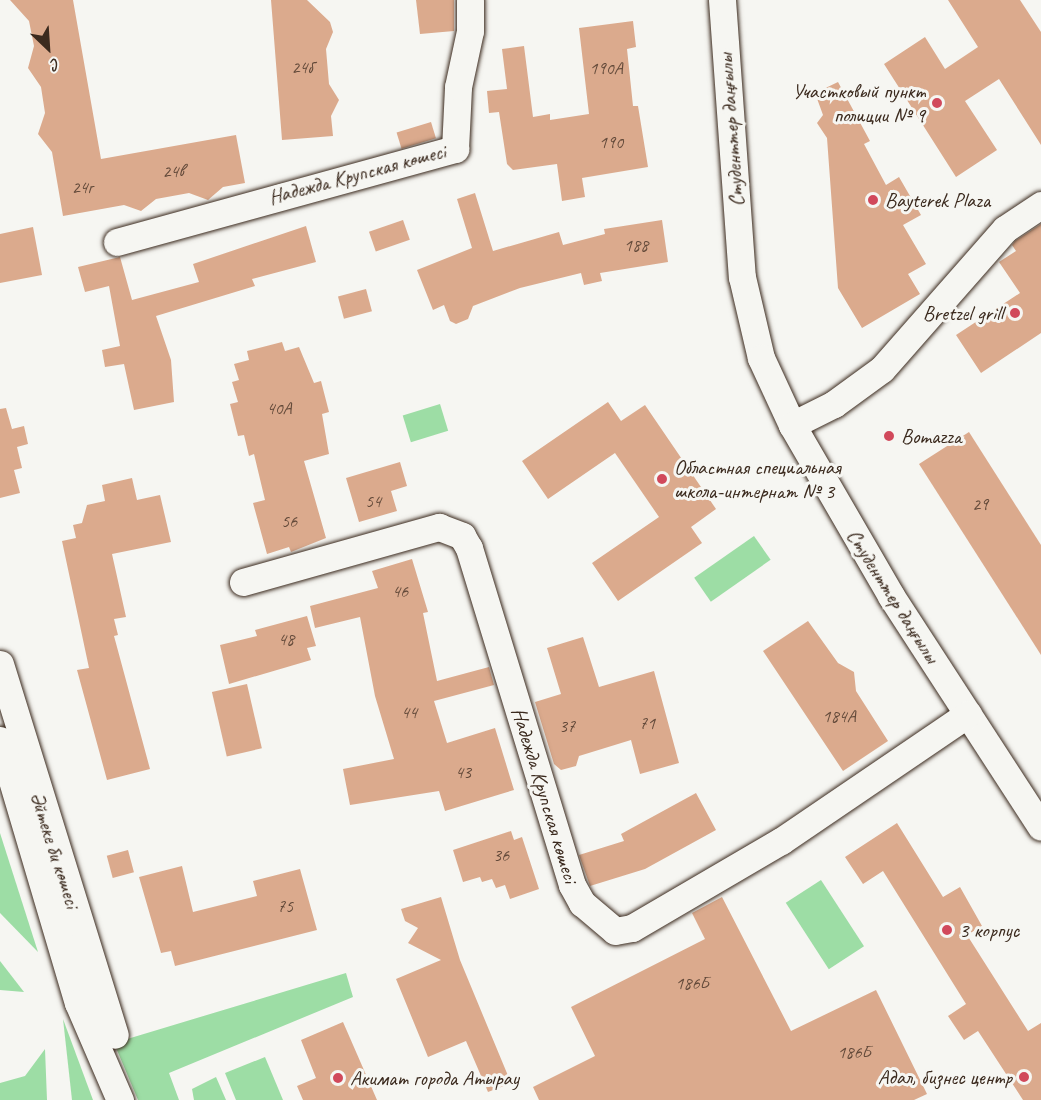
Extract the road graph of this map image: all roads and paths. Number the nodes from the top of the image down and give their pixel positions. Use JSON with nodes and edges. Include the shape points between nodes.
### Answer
{"nodes":[{"id":1,"x":470,"y":0,"type":"edge"},
{"id":2,"x":722,"y":0,"type":"edge"},
{"id":3,"x":1041,"y":205,"type":"edge"},
{"id":4,"x":117,"y":242,"type":"dead end"},
{"id":5,"x":792,"y":425,"type":"junction"},
{"id":6,"x":243,"y":582,"type":"dead end"},
{"id":7,"x":0,"y":664,"type":"edge"},
{"id":8,"x":968,"y":714,"type":"junction"},
{"id":9,"x":0,"y":740,"type":"edge"},
{"id":10,"x":1041,"y":827,"type":"edge"},
{"id":11,"x":115,"y":1035,"type":"dead end"},
{"id":12,"x":120,"y":1100,"type":"edge"}],
"edges":[{"from":1,"to":4,"type":"street","name":"Надежда Крупская көшесі","via":[[470,31],[458,87],[455,149]]},
{"from":2,"to":5,"type":"street","name":"Студенттер даңғылы","via":[[743,288],[761,358]]},
{"from":3,"to":5,"type":"street","via":[[1005,229],[882,369],[834,404]]},
{"from":5,"to":8,"type":"street","name":"Студенттер даңғылы","via":[[891,596]]},
{"from":6,"to":8,"type":"street","name":"Надежда Крупская көшесі","via":[[439,527],[462,536],[469,548],[572,885],[582,903],[615,931],[632,928],[782,841]]},
{"from":7,"to":11,"type":"street","name":"Әйтеке би көшесі"},
{"from":8,"to":10,"type":"street","name":"Студенттер даңғылы"},
{"from":9,"to":12,"type":"street","via":[[78,1003]]}]}
